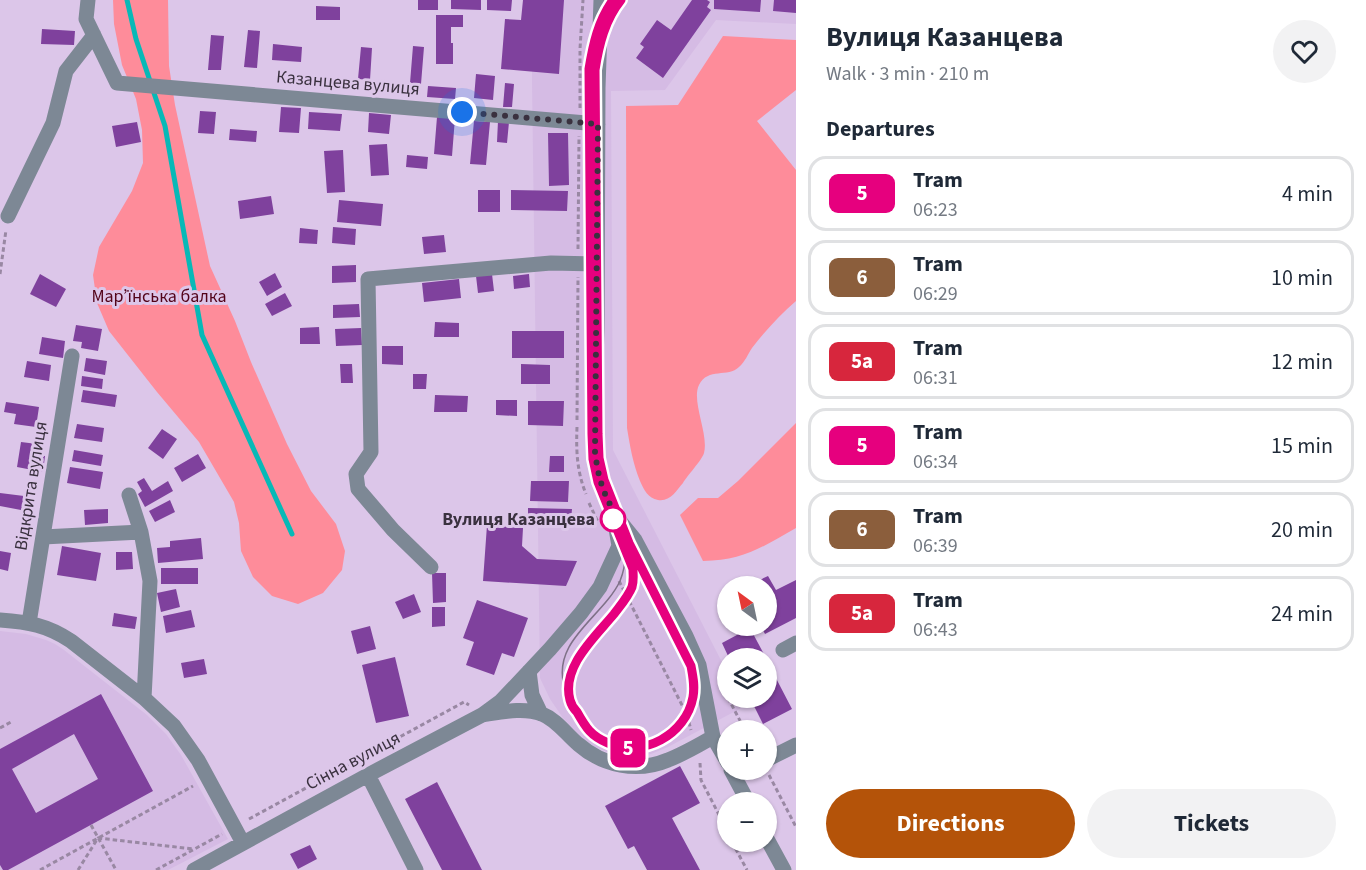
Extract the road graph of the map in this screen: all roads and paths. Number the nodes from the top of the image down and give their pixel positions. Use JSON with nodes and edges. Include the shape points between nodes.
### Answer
{"nodes":[{"id":1,"x":88,"y":0,"type":"edge"},
{"id":2,"x":601,"y":0,"type":"edge"},
{"id":3,"x":94,"y":35,"type":"junction"},
{"id":4,"x":598,"y":124,"type":"junction"},
{"id":5,"x":8,"y":216,"type":"joint"},
{"id":6,"x":597,"y":264,"type":"junction"},
{"id":7,"x":0,"y":274,"type":"edge"},
{"id":8,"x":72,"y":356,"type":"dead end"},
{"id":9,"x":129,"y":495,"type":"dead end"},
{"id":10,"x":614,"y":514,"type":"junction"},
{"id":11,"x":141,"y":532,"type":"junction"},
{"id":12,"x":43,"y":537,"type":"junction"},
{"id":13,"x":634,"y":540,"type":"junction"},
{"id":14,"x":619,"y":546,"type":"junction"},
{"id":15,"x":611,"y":564,"type":"junction"},
{"id":16,"x":431,"y":567,"type":"dead end"},
{"id":17,"x":0,"y":620,"type":"edge"},
{"id":18,"x":29,"y":622,"type":"junction"},
{"id":19,"x":529,"y":671,"type":"junction"},
{"id":20,"x":144,"y":698,"type":"junction"},
{"id":21,"x":464,"y":702,"type":"dead end"},
{"id":22,"x":542,"y":714,"type":"junction"},
{"id":23,"x":482,"y":715,"type":"junction"},
{"id":24,"x":11,"y":722,"type":"dead end"},
{"id":25,"x":0,"y":728,"type":"edge"},
{"id":26,"x":691,"y":730,"type":"dead end"},
{"id":27,"x":713,"y":737,"type":"junction"},
{"id":28,"x":717,"y":743,"type":"edge"},
{"id":29,"x":796,"y":745,"type":"edge"},
{"id":30,"x":699,"y":759,"type":"dead end"},
{"id":31,"x":777,"y":759,"type":"edge"},
{"id":32,"x":368,"y":775,"type":"junction"},
{"id":33,"x":208,"y":778,"type":"junction"},
{"id":34,"x":773,"y":780,"type":"edge"},
{"id":35,"x":717,"y":811,"type":"edge"},
{"id":36,"x":91,"y":825,"type":"dead end"},
{"id":37,"x":234,"y":827,"type":"junction"},
{"id":38,"x":796,"y":827,"type":"edge"},
{"id":39,"x":98,"y":838,"type":"junction"},
{"id":40,"x":243,"y":843,"type":"junction"},
{"id":41,"x":195,"y":849,"type":"junction"},
{"id":42,"x":737,"y":852,"type":"edge"},
{"id":43,"x":774,"y":852,"type":"edge"},
{"id":44,"x":40,"y":870,"type":"edge"},
{"id":45,"x":78,"y":870,"type":"edge"},
{"id":46,"x":116,"y":870,"type":"edge"},
{"id":47,"x":156,"y":870,"type":"edge"},
{"id":48,"x":194,"y":870,"type":"edge"},
{"id":49,"x":416,"y":870,"type":"edge"},
{"id":50,"x":747,"y":870,"type":"edge"},
{"id":51,"x":784,"y":870,"type":"edge"}],
"edges":[{"from":1,"to":3,"type":"street","via":[[86,19]]},
{"from":2,"to":4,"type":"street"},
{"from":3,"to":4,"type":"street","name":"Казанцева вулиця","via":[[117,83]]},
{"from":3,"to":5,"type":"street","via":[[66,71],[53,123]]},
{"from":4,"to":6,"type":"street"},
{"from":5,"to":7,"type":"path"},
{"from":6,"to":10,"type":"street","via":[[595,453],[603,491]]},
{"from":6,"to":16,"type":"street","via":[[551,263],[368,279],[371,452],[356,474],[358,489]]},
{"from":8,"to":12,"type":"street","name":"Відкрита вулиця"},
{"from":9,"to":11,"type":"street"},
{"from":10,"to":13,"type":"street"},
{"from":10,"to":14,"type":"street"},
{"from":11,"to":12,"type":"street"},
{"from":11,"to":20,"type":"street","via":[[150,581]]},
{"from":12,"to":18,"type":"street","name":"Відкрита вулиця"},
{"from":13,"to":14,"type":"street"},
{"from":13,"to":27,"type":"street","via":[[699,665]]},
{"from":14,"to":15,"type":"street"},
{"from":15,"to":19,"type":"street","via":[[581,613]]},
{"from":15,"to":26,"type":"path"},
{"from":17,"to":18,"type":"street"},
{"from":18,"to":20,"type":"street","via":[[71,640]]},
{"from":19,"to":22,"type":"street","via":[[532,695]]},
{"from":19,"to":23,"type":"street"},
{"from":20,"to":33,"type":"street","via":[[183,737]]},
{"from":21,"to":37,"type":"path"},
{"from":22,"to":23,"type":"street","via":[[522,710]]},
{"from":22,"to":27,"type":"street","via":[[592,755],[610,764],[630,767],[668,760]]},
{"from":23,"to":32,"type":"street","name":"Сінна вулиця"},
{"from":24,"to":25,"type":"path"},
{"from":27,"to":28,"type":"street"},
{"from":29,"to":31,"type":"street"},
{"from":30,"to":35,"type":"path","via":[[701,780]]},
{"from":32,"to":40,"type":"street","name":"Сінна вулиця"},
{"from":32,"to":49,"type":"street"},
{"from":33,"to":37,"type":"street"},
{"from":33,"to":39,"type":"path"},
{"from":34,"to":38,"type":"path"},
{"from":36,"to":39,"type":"path"},
{"from":37,"to":40,"type":"street"},
{"from":37,"to":41,"type":"path"},
{"from":39,"to":41,"type":"path"},
{"from":39,"to":44,"type":"path"},
{"from":39,"to":45,"type":"path"},
{"from":39,"to":46,"type":"path"},
{"from":40,"to":48,"type":"street","name":"Сінна вулиця"},
{"from":41,"to":47,"type":"path"},
{"from":42,"to":50,"type":"path"},
{"from":43,"to":51,"type":"street"}]}
